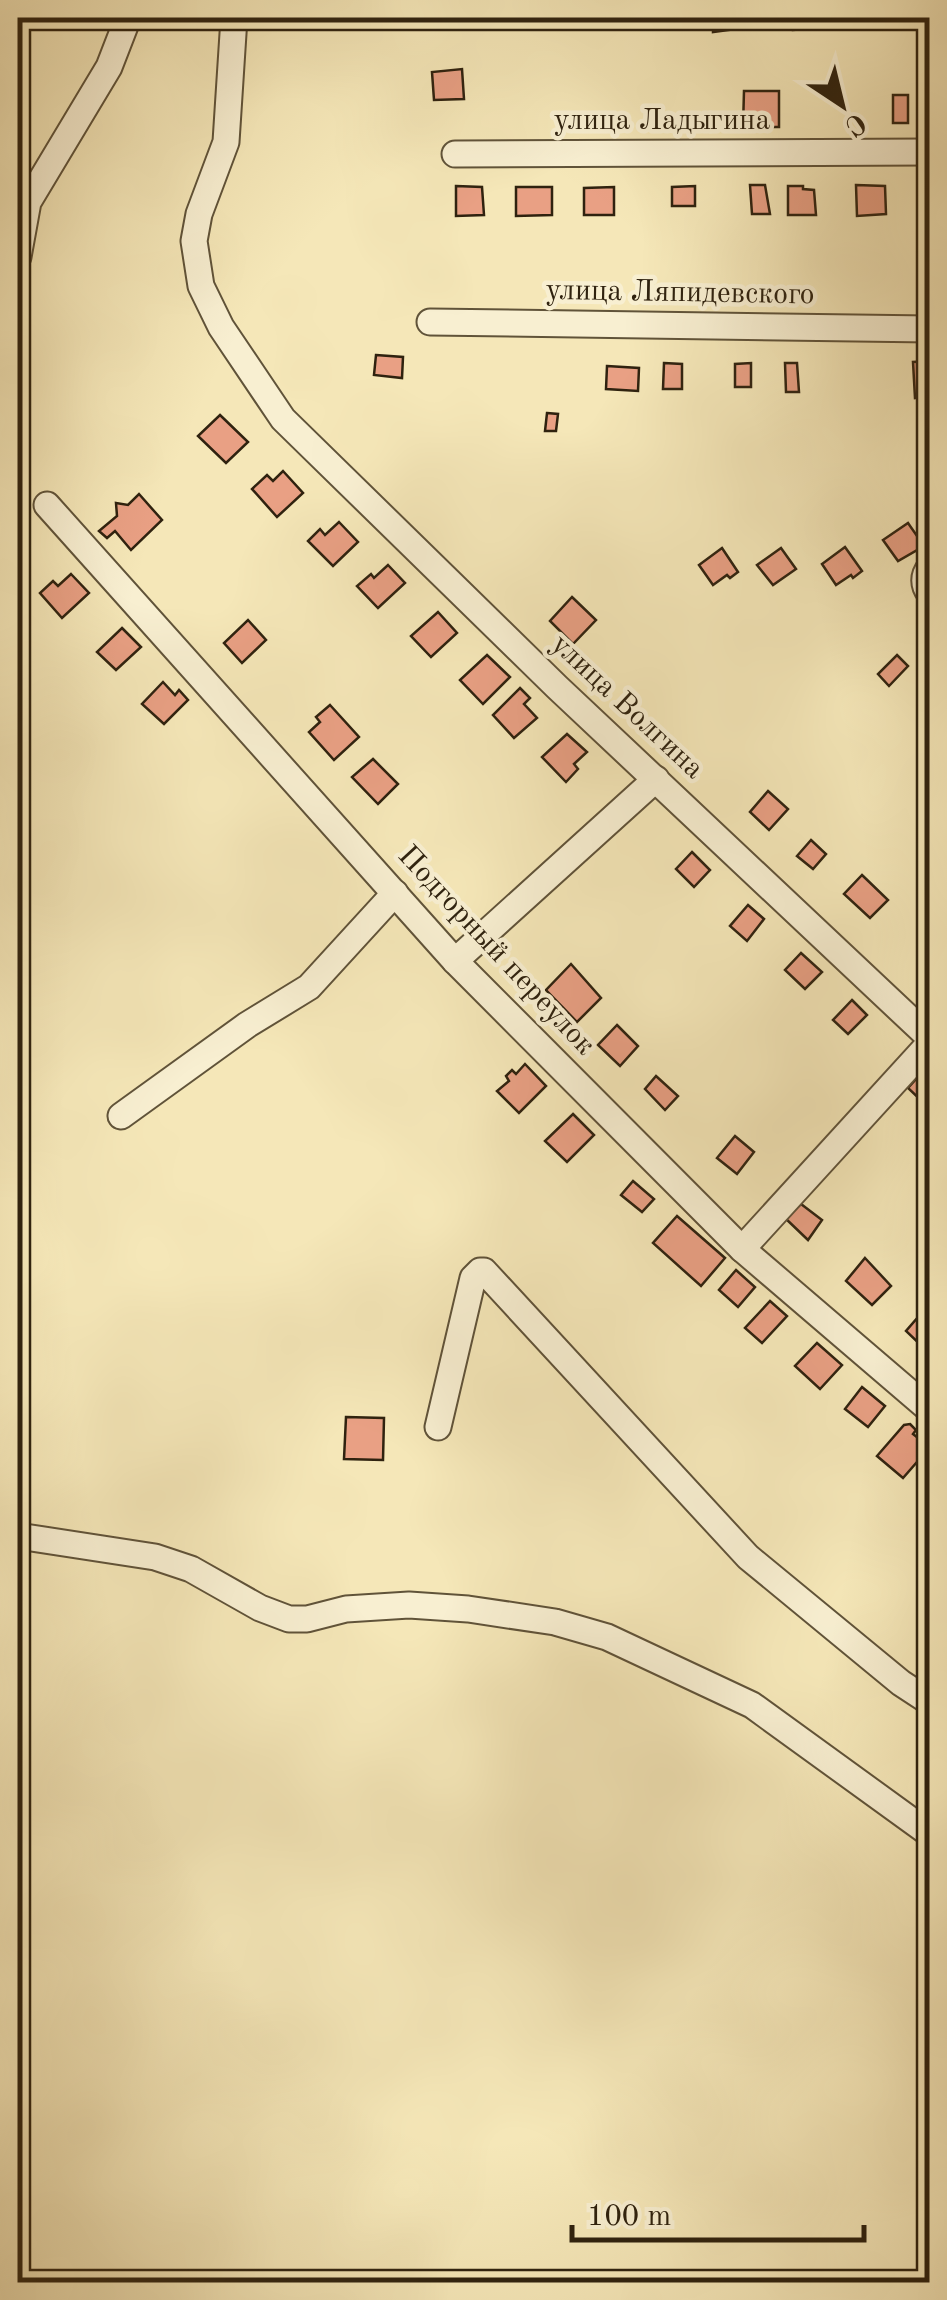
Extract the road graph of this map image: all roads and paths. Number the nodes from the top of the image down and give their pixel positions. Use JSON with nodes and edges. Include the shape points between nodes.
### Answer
{"nodes":[{"id":1,"x":128,"y":18,"type":"edge"},
{"id":2,"x":234,"y":18,"type":"edge"},
{"id":3,"x":930,"y":152,"type":"edge"},
{"id":4,"x":455,"y":154,"type":"dead end"},
{"id":5,"x":28,"y":180,"type":"edge"},
{"id":6,"x":18,"y":257,"type":"edge"},
{"id":7,"x":430,"y":322,"type":"dead end"},
{"id":8,"x":930,"y":329,"type":"edge"},
{"id":9,"x":46,"y":505,"type":"dead end"},
{"id":10,"x":656,"y":778,"type":"junction"},
{"id":11,"x":396,"y":893,"type":"junction"},
{"id":12,"x":455,"y":961,"type":"junction"},
{"id":13,"x":930,"y":1041,"type":"edge"},
{"id":14,"x":121,"y":1116,"type":"dead end"},
{"id":15,"x":742,"y":1249,"type":"junction"},
{"id":16,"x":930,"y":1410,"type":"edge"},
{"id":17,"x":438,"y":1428,"type":"dead end"},
{"id":18,"x":18,"y":1536,"type":"edge"},
{"id":19,"x":930,"y":1702,"type":"edge"},
{"id":20,"x":930,"y":1834,"type":"edge"}],
"edges":[{"from":1,"to":5,"type":"street","via":[[109,67]]},
{"from":2,"to":10,"type":"street","name":"улица Волгина","via":[[226,142],[194,242],[201,286],[221,327],[283,419]]},
{"from":3,"to":4,"type":"street","name":"улица Ладыгина"},
{"from":5,"to":6,"type":"street"},
{"from":7,"to":8,"type":"street","name":"улица Ляпидевского"},
{"from":9,"to":11,"type":"street","name":"Подгорный переулок"},
{"from":10,"to":12,"type":"street"},
{"from":10,"to":13,"type":"street","name":"улица Волгина"},
{"from":11,"to":12,"type":"street","name":"Подгорный переулок"},
{"from":11,"to":14,"type":"street","via":[[310,987]]},
{"from":12,"to":15,"type":"street","name":"Подгорный переулок"},
{"from":13,"to":15,"type":"street"},
{"from":15,"to":16,"type":"street","name":"Подгорный переулок"},
{"from":17,"to":19,"type":"street","via":[[473,1278],[484,1271],[748,1557]]},
{"from":18,"to":20,"type":"street","via":[[155,1557],[289,1619],[410,1605],[555,1622],[608,1637],[752,1705]]}]}
